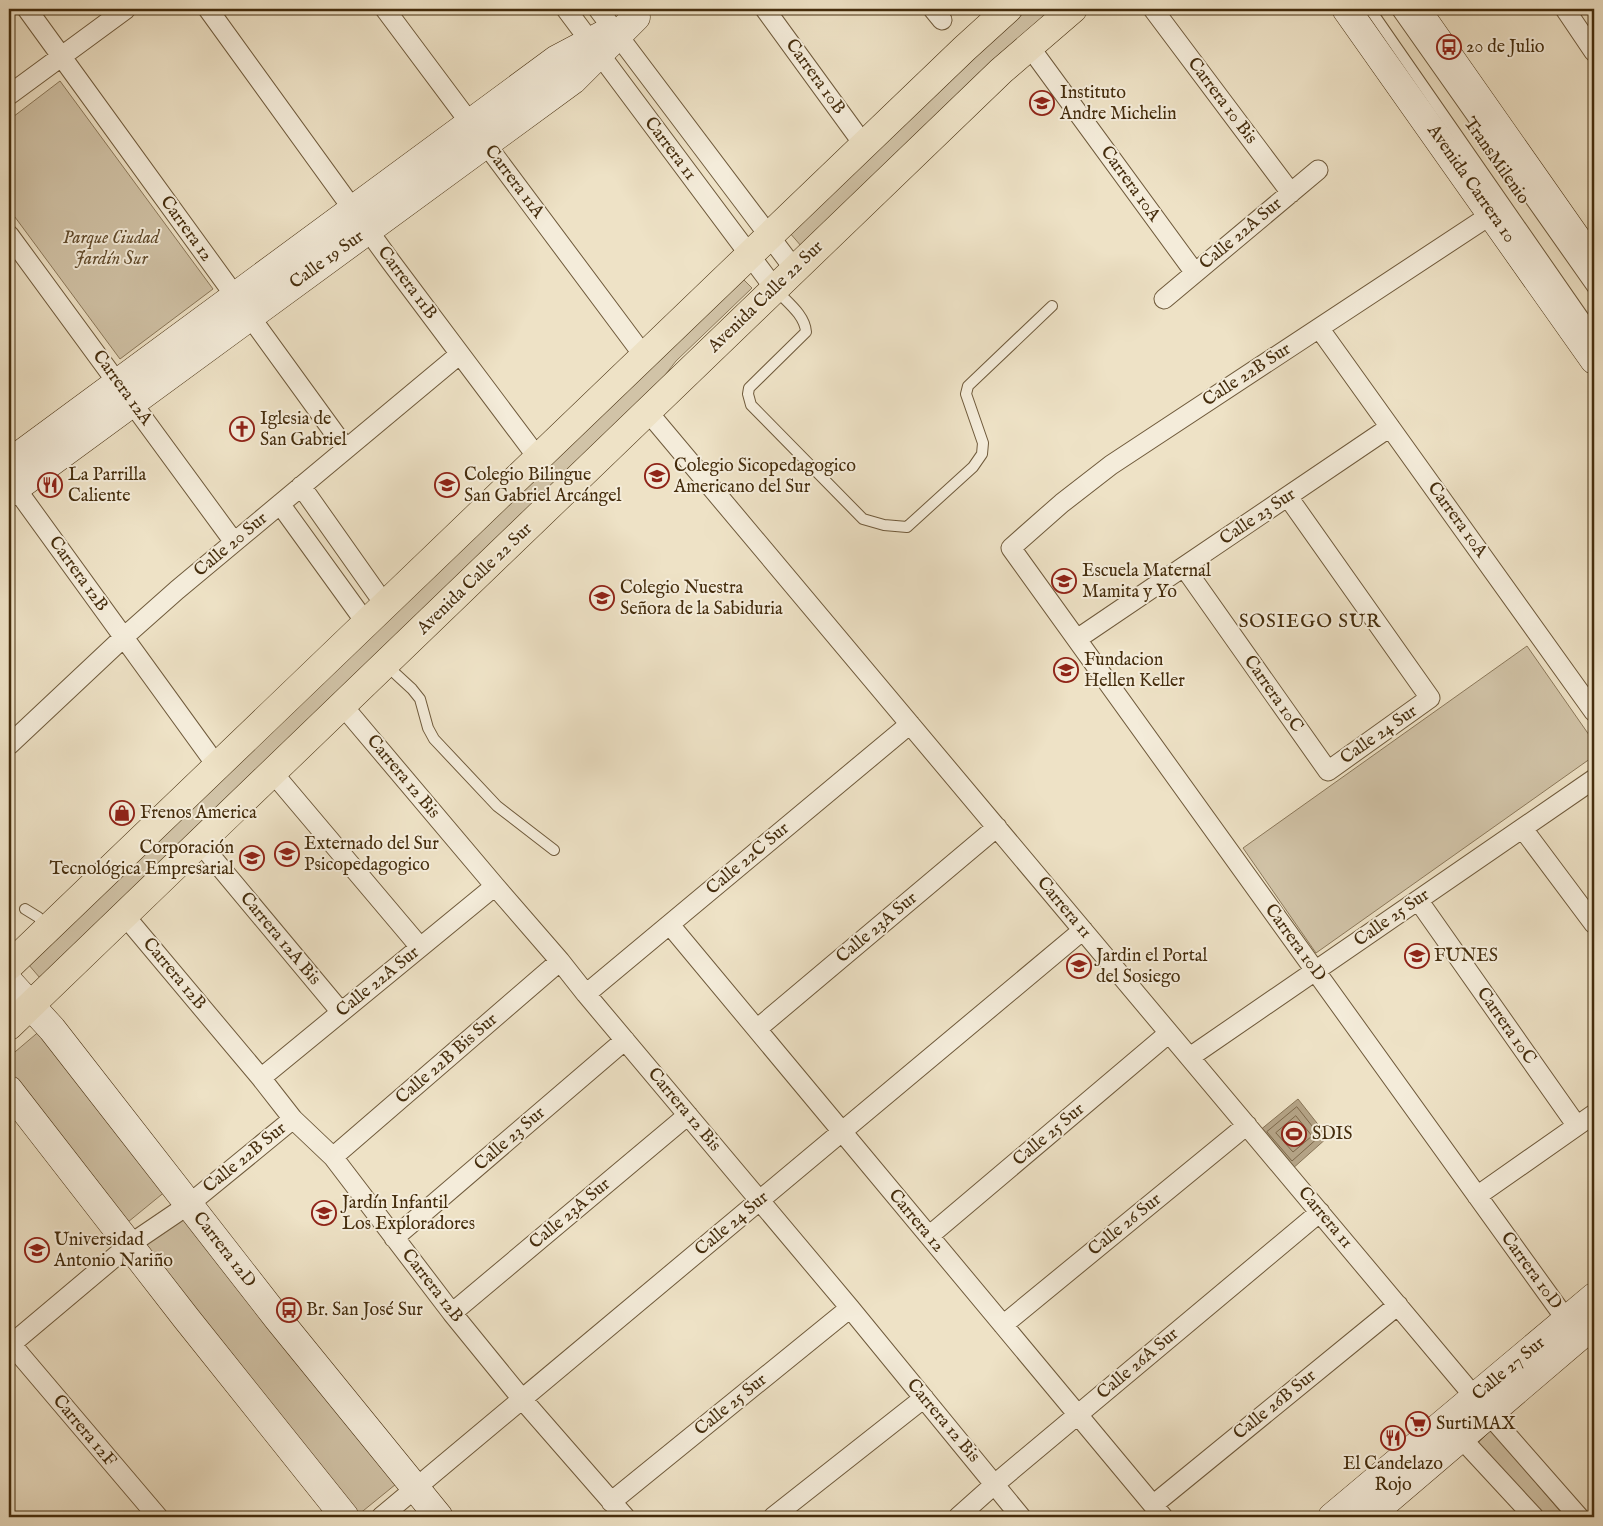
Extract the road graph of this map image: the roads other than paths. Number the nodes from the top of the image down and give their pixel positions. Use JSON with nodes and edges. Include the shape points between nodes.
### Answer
{"nodes":[{"id":1,"x":27,"y":9,"type":"edge"},
{"id":2,"x":126,"y":9,"type":"edge"},
{"id":3,"x":208,"y":9,"type":"edge"},
{"id":4,"x":385,"y":9,"type":"edge"},
{"id":5,"x":566,"y":9,"type":"edge"},
{"id":6,"x":765,"y":9,"type":"edge"},
{"id":7,"x":1008,"y":9,"type":"edge"},
{"id":8,"x":1073,"y":9,"type":"edge"},
{"id":9,"x":1153,"y":9,"type":"edge"},
{"id":10,"x":1346,"y":9,"type":"edge"},
{"id":11,"x":1370,"y":9,"type":"edge"},
{"id":12,"x":1412,"y":9,"type":"edge"},
{"id":13,"x":1565,"y":9,"type":"edge"},
{"id":14,"x":615,"y":28,"type":"edge"},
{"id":15,"x":1029,"y":46,"type":"junction"},
{"id":16,"x":1594,"y":52,"type":"edge"},
{"id":17,"x":62,"y":56,"type":"junction"},
{"id":18,"x":9,"y":95,"type":"edge"},
{"id":19,"x":478,"y":134,"type":"junction"},
{"id":20,"x":864,"y":145,"type":"junction"},
{"id":21,"x":1318,"y":170,"type":"dead end"},
{"id":22,"x":1291,"y":192,"type":"junction"},
{"id":23,"x":1492,"y":214,"type":"junction"},
{"id":24,"x":361,"y":220,"type":"junction"},
{"id":25,"x":9,"y":235,"type":"edge"},
{"id":26,"x":769,"y":236,"type":"junction"},
{"id":27,"x":749,"y":255,"type":"junction"},
{"id":28,"x":1594,"y":263,"type":"edge"},
{"id":29,"x":795,"y":270,"type":"junction"},
{"id":30,"x":1195,"y":273,"type":"junction"},
{"id":31,"x":775,"y":289,"type":"junction"},
{"id":32,"x":1594,"y":290,"type":"edge"},
{"id":33,"x":1164,"y":299,"type":"dead end"},
{"id":34,"x":242,"y":306,"type":"junction"},
{"id":35,"x":1052,"y":306,"type":"dead end"},
{"id":36,"x":1319,"y":328,"type":"junction"},
{"id":37,"x":1594,"y":332,"type":"edge"},
{"id":38,"x":460,"y":354,"type":"junction"},
{"id":39,"x":644,"y":356,"type":"junction"},
{"id":40,"x":1594,"y":360,"type":"edge"},
{"id":41,"x":125,"y":393,"type":"junction"},
{"id":42,"x":648,"y":412,"type":"junction"},
{"id":43,"x":1390,"y":428,"type":"junction"},
{"id":44,"x":346,"y":449,"type":"junction"},
{"id":45,"x":538,"y":458,"type":"junction"},
{"id":46,"x":10,"y":481,"type":"edge"},
{"id":47,"x":301,"y":486,"type":"junction"},
{"id":48,"x":1288,"y":497,"type":"junction"},
{"id":49,"x":280,"y":504,"type":"junction"},
{"id":50,"x":234,"y":542,"type":"junction"},
{"id":51,"x":1011,"y":548,"type":"joint"},
{"id":52,"x":1184,"y":567,"type":"junction"},
{"id":53,"x":376,"y":614,"type":"junction"},
{"id":54,"x":124,"y":637,"type":"junction"},
{"id":55,"x":1077,"y":639,"type":"junction"},
{"id":56,"x":386,"y":665,"type":"junction"},
{"id":57,"x":343,"y":706,"type":"junction"},
{"id":58,"x":1594,"y":712,"type":"edge"},
{"id":59,"x":910,"y":724,"type":"junction"},
{"id":60,"x":11,"y":737,"type":"edge"},
{"id":61,"x":218,"y":766,"type":"junction"},
{"id":62,"x":1328,"y":771,"type":"joint"},
{"id":63,"x":274,"y":772,"type":"junction"},
{"id":64,"x":1594,"y":779,"type":"edge"},
{"id":65,"x":997,"y":827,"type":"junction"},
{"id":66,"x":1523,"y":829,"type":"junction"},
{"id":67,"x":200,"y":844,"type":"junction"},
{"id":68,"x":554,"y":850,"type":"dead end"},
{"id":69,"x":495,"y":886,"type":"junction"},
{"id":70,"x":1418,"y":900,"type":"junction"},
{"id":71,"x":25,"y":909,"type":"dead end"},
{"id":72,"x":125,"y":916,"type":"junction"},
{"id":73,"x":1594,"y":924,"type":"edge"},
{"id":74,"x":670,"y":925,"type":"junction"},
{"id":75,"x":48,"y":929,"type":"junction"},
{"id":76,"x":1083,"y":930,"type":"junction"},
{"id":77,"x":420,"y":947,"type":"junction"},
{"id":78,"x":560,"y":961,"type":"junction"},
{"id":79,"x":9,"y":966,"type":"edge"},
{"id":80,"x":1315,"y":971,"type":"junction"},
{"id":81,"x":9,"y":982,"type":"edge"},
{"id":82,"x":586,"y":994,"type":"junction"},
{"id":83,"x":30,"y":1006,"type":"junction"},
{"id":84,"x":341,"y":1012,"type":"junction"},
{"id":85,"x":9,"y":1026,"type":"edge"},
{"id":86,"x":757,"y":1029,"type":"junction"},
{"id":87,"x":1169,"y":1033,"type":"junction"},
{"id":88,"x":625,"y":1040,"type":"junction"},
{"id":89,"x":1190,"y":1057,"type":"junction"},
{"id":90,"x":261,"y":1078,"type":"junction"},
{"id":91,"x":9,"y":1090,"type":"edge"},
{"id":92,"x":1594,"y":1114,"type":"edge"},
{"id":93,"x":688,"y":1115,"type":"junction"},
{"id":94,"x":293,"y":1119,"type":"junction"},
{"id":95,"x":1247,"y":1125,"type":"junction"},
{"id":96,"x":1577,"y":1126,"type":"junction"},
{"id":97,"x":842,"y":1132,"type":"junction"},
{"id":98,"x":333,"y":1158,"type":"junction"},
{"id":99,"x":1477,"y":1196,"type":"junction"},
{"id":100,"x":760,"y":1200,"type":"junction"},
{"id":101,"x":188,"y":1205,"type":"junction"},
{"id":102,"x":1320,"y":1212,"type":"junction"},
{"id":103,"x":929,"y":1236,"type":"junction"},
{"id":104,"x":394,"y":1238,"type":"junction"},
{"id":105,"x":129,"y":1245,"type":"junction"},
{"id":106,"x":1594,"y":1297,"type":"edge"},
{"id":107,"x":1398,"y":1305,"type":"junction"},
{"id":108,"x":850,"y":1308,"type":"junction"},
{"id":109,"x":452,"y":1313,"type":"junction"},
{"id":110,"x":1003,"y":1325,"type":"junction"},
{"id":111,"x":1580,"y":1327,"type":"edge"},
{"id":112,"x":10,"y":1345,"type":"edge"},
{"id":113,"x":924,"y":1398,"type":"junction"},
{"id":114,"x":522,"y":1399,"type":"junction"},
{"id":115,"x":1482,"y":1406,"type":"junction"},
{"id":116,"x":1078,"y":1415,"type":"junction"},
{"id":117,"x":1461,"y":1438,"type":"junction"},
{"id":118,"x":995,"y":1484,"type":"junction"},
{"id":119,"x":415,"y":1489,"type":"junction"},
{"id":120,"x":612,"y":1502,"type":"junction"},
{"id":121,"x":1158,"y":1511,"type":"edge"},
{"id":122,"x":1351,"y":1514,"type":"edge"},
{"id":123,"x":158,"y":1517,"type":"edge"},
{"id":124,"x":345,"y":1517,"type":"edge"},
{"id":125,"x":381,"y":1517,"type":"edge"},
{"id":126,"x":439,"y":1517,"type":"edge"},
{"id":127,"x":625,"y":1517,"type":"edge"},
{"id":128,"x":773,"y":1517,"type":"edge"},
{"id":129,"x":958,"y":1517,"type":"edge"},
{"id":130,"x":1021,"y":1517,"type":"edge"},
{"id":131,"x":1534,"y":1517,"type":"edge"},
{"id":132,"x":1579,"y":1517,"type":"edge"}],
"edges":[{"from":1,"to":17,"type":"street","name":"Carrera 12"},
{"from":2,"to":17,"type":"street"},
{"from":3,"to":24,"type":"street","name":"Carrera 11B"},
{"from":4,"to":19,"type":"street","name":"Carrera 11A"},
{"from":5,"to":14,"type":"street","name":"Carrera 11"},
{"from":6,"to":20,"type":"street","name":"Carrera 10B"},
{"from":7,"to":20,"type":"main road"},
{"from":8,"to":15,"type":"main road","name":"Avenida Calle 22 Sur"},
{"from":9,"to":22,"type":"street","name":"Carrera 10 Bis"},
{"from":10,"to":23,"type":"street","name":"Avenida Carrera 10"},
{"from":11,"to":37,"type":"lane","name":"TransMilenio"},
{"from":12,"to":28,"type":"street"},
{"from":12,"to":32,"type":"lane","name":"TransMilenio"},
{"from":13,"to":16,"type":"street"},
{"from":14,"to":19,"type":"street","name":"Calle 19 Sur","via":[[557,59]]},
{"from":14,"to":26,"type":"street","name":"Carrera 11"},
{"from":14,"to":27,"type":"street","name":"Carrera 11"},
{"from":15,"to":29,"type":"main road","name":"Avenida Calle 22 Sur"},
{"from":15,"to":30,"type":"street","name":"Carrera 10A"},
{"from":17,"to":18,"type":"street"},
{"from":17,"to":34,"type":"street","name":"Carrera 12"},
{"from":19,"to":24,"type":"street","name":"Calle 19 Sur"},
{"from":19,"to":39,"type":"street","name":"Carrera 11A"},
{"from":20,"to":26,"type":"main road"},
{"from":21,"to":22,"type":"street","name":"Calle 22A Sur"},
{"from":22,"to":30,"type":"street","name":"Calle 22A Sur"},
{"from":23,"to":36,"type":"street","name":"Calle 22B Sur"},
{"from":23,"to":40,"type":"street","name":"Avenida Carrera 10"},
{"from":24,"to":34,"type":"street","name":"Calle 19 Sur"},
{"from":24,"to":38,"type":"street","name":"Carrera 11B"},
{"from":25,"to":41,"type":"street","name":"Carrera 12A"},
{"from":26,"to":27,"type":"main road"},
{"from":26,"to":29,"type":"street","name":"Carrera 11"},
{"from":27,"to":31,"type":"street","name":"Carrera 11"},
{"from":27,"to":39,"type":"main road"},
{"from":29,"to":31,"type":"main road","name":"Avenida Calle 22 Sur"},
{"from":30,"to":33,"type":"street","name":"Calle 22A Sur"},
{"from":31,"to":35,"type":"lane","via":[[806,324],[806,332],[749,388],[752,404],[863,518],[884,525],[907,527],[982,454],[983,444],[966,394],[968,386]]},
{"from":31,"to":42,"type":"main road","name":"Avenida Calle 22 Sur"},
{"from":34,"to":41,"type":"street","name":"Calle 19 Sur"},
{"from":34,"to":44,"type":"street","name":"Carrera 12"},
{"from":36,"to":43,"type":"street","name":"Carrera 10A"},
{"from":36,"to":51,"type":"street","name":"Calle 22B Sur","via":[[1112,465]]},
{"from":38,"to":44,"type":"street","name":"Calle 20 Sur"},
{"from":38,"to":45,"type":"street","name":"Carrera 11B"},
{"from":39,"to":45,"type":"main road"},
{"from":41,"to":46,"type":"street","name":"Calle 19 Sur"},
{"from":41,"to":50,"type":"street","name":"Carrera 12A"},
{"from":42,"to":56,"type":"main road","name":"Avenida Calle 22 Sur"},
{"from":42,"to":59,"type":"street","name":"Carrera 11"},
{"from":43,"to":48,"type":"street","name":"Calle 23 Sur"},
{"from":43,"to":58,"type":"street","name":"Carrera 10A"},
{"from":44,"to":47,"type":"street","name":"Calle 20 Sur"},
{"from":45,"to":53,"type":"main road"},
{"from":46,"to":54,"type":"street","name":"Carrera 12B"},
{"from":47,"to":49,"type":"street","name":"Calle 20 Sur"},
{"from":47,"to":53,"type":"street"},
{"from":48,"to":52,"type":"street","name":"Calle 23 Sur"},
{"from":48,"to":62,"type":"street","name":"Calle 24 Sur","via":[[1430,698]]},
{"from":49,"to":50,"type":"street","name":"Calle 20 Sur"},
{"from":49,"to":53,"type":"street"},
{"from":50,"to":54,"type":"street","name":"Calle 20 Sur"},
{"from":51,"to":55,"type":"street","name":"Carrera 10D"},
{"from":52,"to":55,"type":"street","name":"Calle 23 Sur"},
{"from":52,"to":62,"type":"street","name":"Carrera 10C"},
{"from":53,"to":61,"type":"main road"},
{"from":54,"to":60,"type":"street","name":"Calle 20 Sur"},
{"from":54,"to":61,"type":"street","name":"Carrera 12B"},
{"from":55,"to":80,"type":"street","name":"Carrera 10D"},
{"from":56,"to":57,"type":"main road","name":"Avenida Calle 22 Sur"},
{"from":56,"to":68,"type":"lane","via":[[420,699],[434,739],[497,806]]},
{"from":57,"to":63,"type":"main road","name":"Avenida Calle 22 Sur"},
{"from":57,"to":69,"type":"street","name":"Carrera 12 Bis"},
{"from":59,"to":65,"type":"street","name":"Carrera 11"},
{"from":59,"to":74,"type":"street","name":"Calle 22C Sur"},
{"from":61,"to":75,"type":"main road"},
{"from":63,"to":67,"type":"main road","name":"Avenida Calle 22 Sur"},
{"from":63,"to":77,"type":"street"},
{"from":64,"to":66,"type":"street","name":"Calle 25 Sur"},
{"from":65,"to":76,"type":"street","name":"Carrera 11"},
{"from":65,"to":86,"type":"street","name":"Calle 23A Sur"},
{"from":66,"to":70,"type":"street","name":"Calle 25 Sur"},
{"from":66,"to":73,"type":"street"},
{"from":67,"to":72,"type":"main road","name":"Avenida Calle 22 Sur"},
{"from":67,"to":84,"type":"street","name":"Carrera 12A Bis"},
{"from":69,"to":77,"type":"street","name":"Calle 22A Sur"},
{"from":69,"to":78,"type":"street","name":"Carrera 12 Bis"},
{"from":70,"to":80,"type":"street","name":"Calle 25 Sur"},
{"from":70,"to":96,"type":"street","name":"Carrera 10C"},
{"from":71,"to":75,"type":"lane"},
{"from":72,"to":83,"type":"main road","name":"Avenida Calle 22 Sur"},
{"from":72,"to":90,"type":"street","name":"Carrera 12B"},
{"from":74,"to":82,"type":"street","name":"Calle 22C Sur"},
{"from":74,"to":86,"type":"street","name":"Carrera 12"},
{"from":75,"to":79,"type":"main road"},
{"from":76,"to":87,"type":"street","name":"Carrera 11"},
{"from":76,"to":97,"type":"street","name":"Calle 24 Sur"},
{"from":77,"to":84,"type":"street","name":"Calle 22A Sur"},
{"from":78,"to":82,"type":"street","name":"Carrera 12 Bis"},
{"from":78,"to":98,"type":"street","name":"Calle 22B Bis Sur"},
{"from":80,"to":89,"type":"street","name":"Calle 25 Sur"},
{"from":80,"to":99,"type":"street","name":"Carrera 10D"},
{"from":81,"to":83,"type":"street","name":"Carrera 12D"},
{"from":82,"to":88,"type":"street","name":"Carrera 12 Bis"},
{"from":83,"to":85,"type":"main road","name":"Avenida Calle 22 Sur"},
{"from":83,"to":101,"type":"street","name":"Carrera 12D","via":[[52,1029]]},
{"from":84,"to":90,"type":"street","name":"Calle 22A Sur"},
{"from":86,"to":97,"type":"street","name":"Carrera 12"},
{"from":87,"to":89,"type":"street","name":"Carrera 11"},
{"from":87,"to":103,"type":"street","name":"Calle 25 Sur"},
{"from":88,"to":93,"type":"street","name":"Carrera 12 Bis"},
{"from":88,"to":104,"type":"street","name":"Calle 23 Sur"},
{"from":89,"to":95,"type":"street","name":"Carrera 11"},
{"from":90,"to":94,"type":"street","name":"Carrera 12B"},
{"from":91,"to":105,"type":"street"},
{"from":92,"to":96,"type":"street"},
{"from":93,"to":100,"type":"street","name":"Carrera 12 Bis"},
{"from":93,"to":109,"type":"street","name":"Calle 23A Sur"},
{"from":94,"to":98,"type":"street","name":"Carrera 12B"},
{"from":94,"to":101,"type":"street","name":"Calle 22B Sur"},
{"from":95,"to":102,"type":"street","name":"Carrera 11"},
{"from":95,"to":110,"type":"street","name":"Calle 26 Sur"},
{"from":96,"to":99,"type":"street"},
{"from":97,"to":100,"type":"street","name":"Calle 24 Sur"},
{"from":97,"to":103,"type":"street","name":"Carrera 12"},
{"from":98,"to":104,"type":"street","name":"Carrera 12B"},
{"from":99,"to":111,"type":"street","name":"Carrera 10D"},
{"from":100,"to":108,"type":"street","name":"Carrera 12 Bis"},
{"from":100,"to":114,"type":"street","name":"Calle 24 Sur"},
{"from":101,"to":105,"type":"street","name":"Calle 22B Sur"},
{"from":101,"to":119,"type":"street","name":"Carrera 12D"},
{"from":102,"to":107,"type":"street","name":"Carrera 11"},
{"from":102,"to":116,"type":"street","name":"Calle 26A Sur"},
{"from":103,"to":110,"type":"street","name":"Carrera 12"},
{"from":104,"to":109,"type":"street","name":"Carrera 12B"},
{"from":105,"to":112,"type":"street","name":"Calle 22B Sur"},
{"from":105,"to":124,"type":"street"},
{"from":106,"to":111,"type":"street","name":"Calle 27 Sur"},
{"from":107,"to":115,"type":"street","name":"Carrera 11"},
{"from":107,"to":121,"type":"street","name":"Calle 26B Sur"},
{"from":108,"to":113,"type":"street","name":"Carrera 12 Bis"},
{"from":108,"to":120,"type":"street","name":"Calle 25 Sur"},
{"from":109,"to":114,"type":"street","name":"Carrera 12B"},
{"from":110,"to":116,"type":"street","name":"Carrera 12"},
{"from":111,"to":115,"type":"street","name":"Calle 27 Sur"},
{"from":112,"to":123,"type":"street","name":"Carrera 12F"},
{"from":113,"to":118,"type":"street","name":"Carrera 12 Bis"},
{"from":113,"to":128,"type":"street"},
{"from":114,"to":119,"type":"street","name":"Calle 24 Sur"},
{"from":114,"to":120,"type":"street","name":"Carrera 12B"},
{"from":115,"to":117,"type":"street","name":"Calle 27 Sur"},
{"from":115,"to":122,"type":"street","name":"Calle 27 Sur"},
{"from":115,"to":132,"type":"street","name":"Carrera 11"},
{"from":116,"to":118,"type":"street","name":"Calle 26A Sur"},
{"from":116,"to":121,"type":"street","name":"Carrera 12"},
{"from":117,"to":122,"type":"street","name":"Calle 27 Sur"},
{"from":117,"to":131,"type":"street"},
{"from":118,"to":129,"type":"street","name":"Calle 26A Sur"},
{"from":118,"to":130,"type":"street","name":"Carrera 12 Bis"},
{"from":119,"to":125,"type":"street","name":"Calle 24 Sur"},
{"from":119,"to":126,"type":"street","name":"Carrera 12D"},
{"from":120,"to":127,"type":"street","name":"Carrera 12B"}]}
